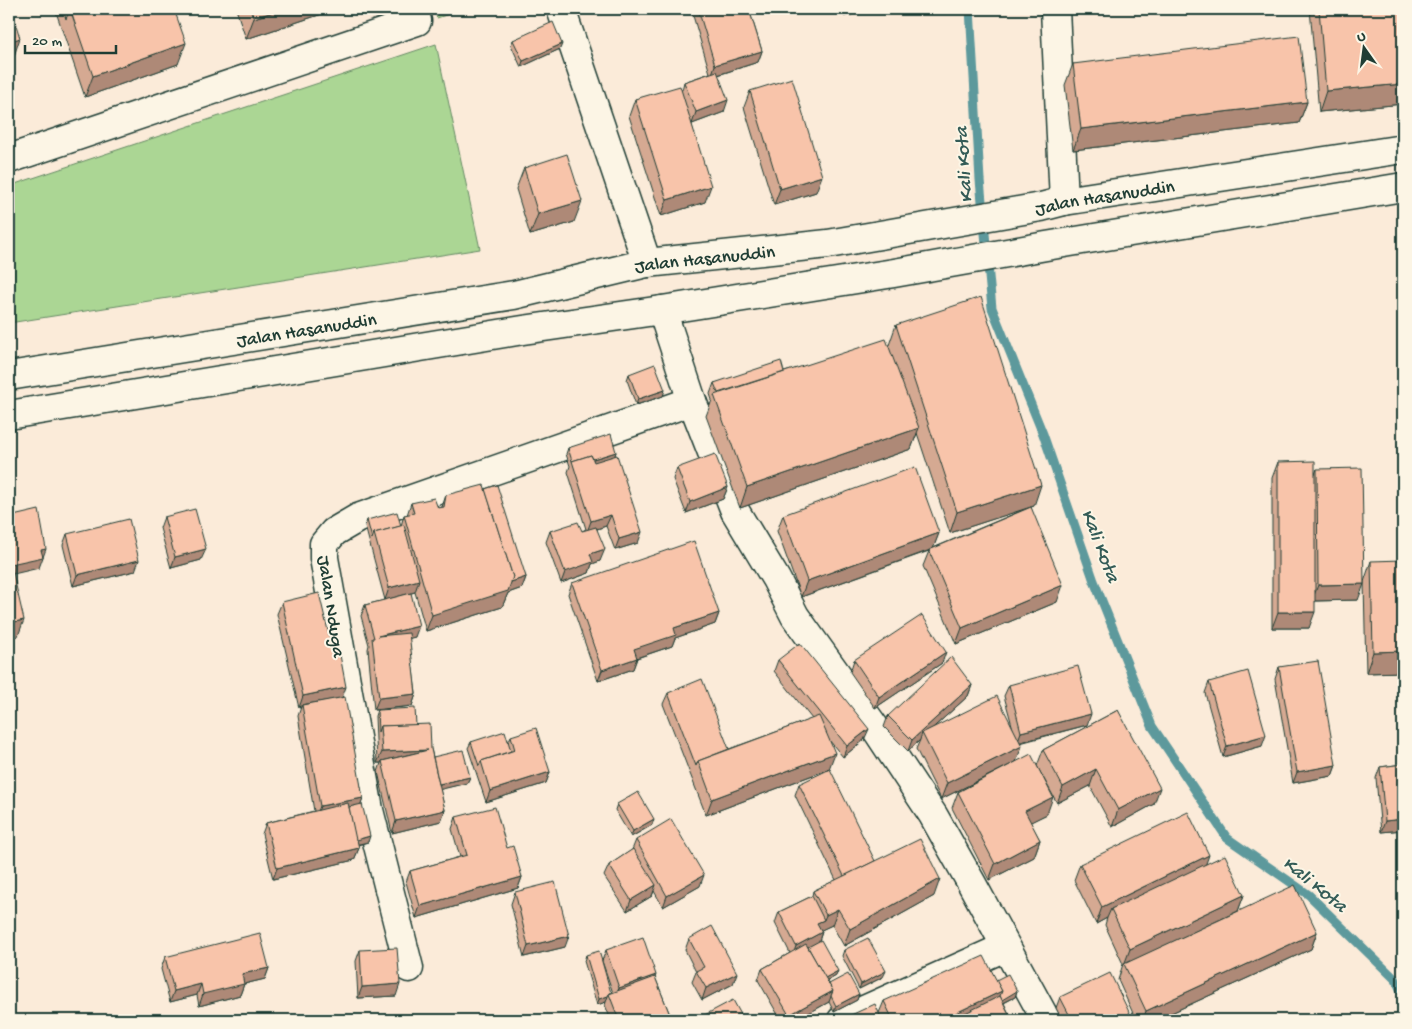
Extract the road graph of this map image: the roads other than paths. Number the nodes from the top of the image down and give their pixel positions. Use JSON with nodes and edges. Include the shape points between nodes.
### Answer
{"nodes":[{"id":1,"x":414,"y":9,"type":"edge"},
{"id":2,"x":561,"y":9,"type":"edge"},
{"id":3,"x":1055,"y":9,"type":"edge"},
{"id":4,"x":1403,"y":149,"type":"edge"},
{"id":5,"x":9,"y":159,"type":"edge"},
{"id":6,"x":1403,"y":187,"type":"edge"},
{"id":7,"x":1052,"y":204,"type":"junction"},
{"id":8,"x":647,"y":263,"type":"junction"},
{"id":9,"x":662,"y":310,"type":"junction"},
{"id":10,"x":9,"y":376,"type":"edge"},
{"id":11,"x":692,"y":401,"type":"junction"},
{"id":12,"x":9,"y":415,"type":"edge"},
{"id":13,"x":1005,"y":947,"type":"junction"},
{"id":14,"x":409,"y":968,"type":"dead end"},
{"id":15,"x":842,"y":1020,"type":"edge"},
{"id":16,"x":1046,"y":1020,"type":"edge"}],
"edges":[{"from":1,"to":5,"type":"street","via":[[417,21]]},
{"from":2,"to":8,"type":"street"},
{"from":3,"to":7,"type":"street"},
{"from":4,"to":7,"type":"street","name":"Jalan Hasanuddin"},
{"from":6,"to":9,"type":"street","name":"Jalan Hasanuddin"},
{"from":7,"to":8,"type":"street","name":"Jalan Hasanuddin","via":[[828,244]]},
{"from":8,"to":10,"type":"street","name":"Jalan Hasanuddin","via":[[514,295]]},
{"from":9,"to":11,"type":"street"},
{"from":9,"to":12,"type":"street","name":"Jalan Hasanuddin"},
{"from":11,"to":13,"type":"street","via":[[735,511],[796,616],[933,815]]},
{"from":11,"to":14,"type":"street","name":"Jalan Nduga","via":[[358,518],[334,532],[324,544],[369,810]]},
{"from":13,"to":15,"type":"street"},
{"from":13,"to":16,"type":"street"}]}
